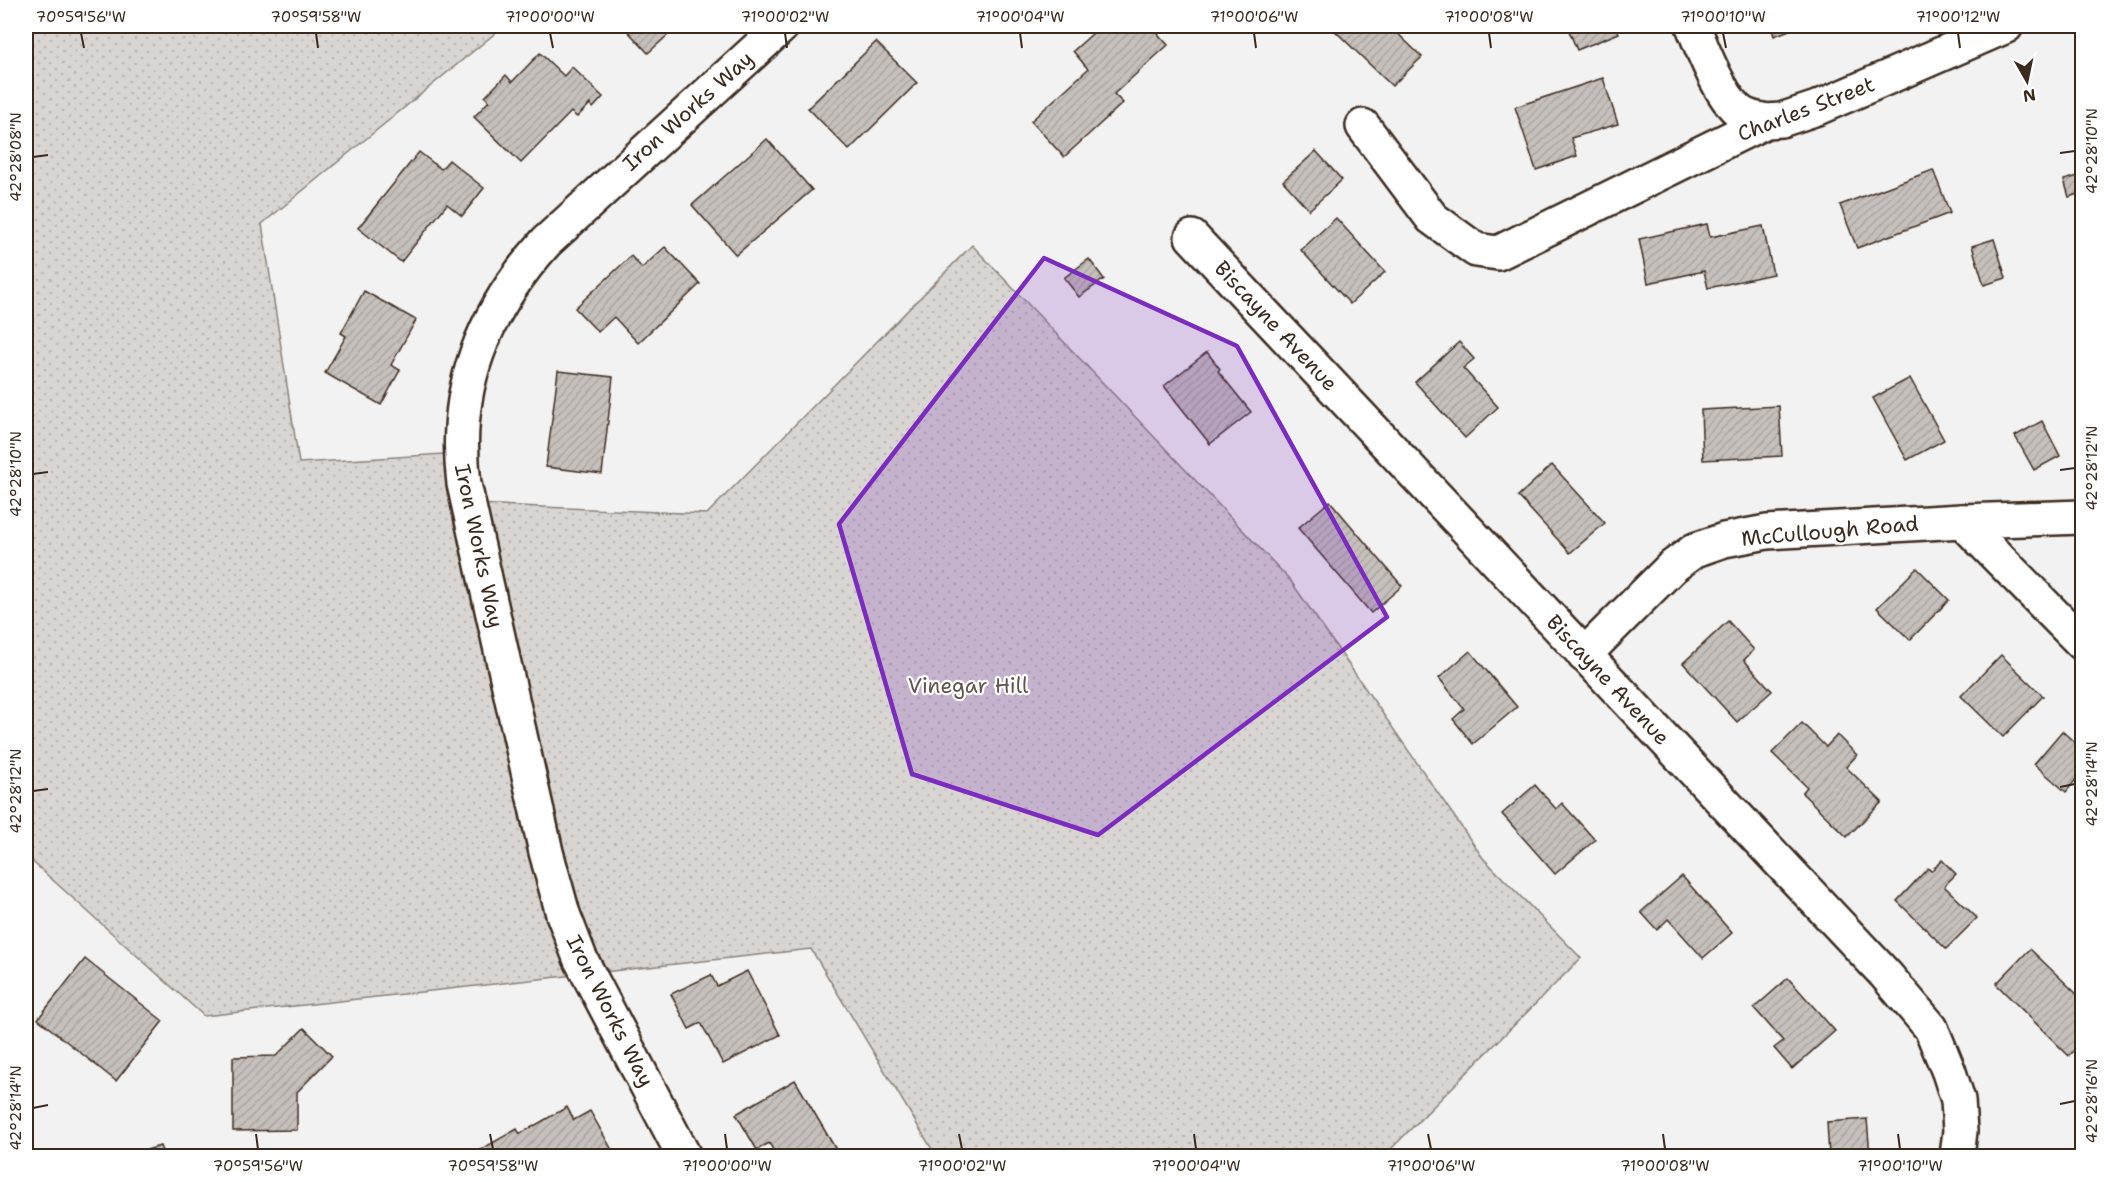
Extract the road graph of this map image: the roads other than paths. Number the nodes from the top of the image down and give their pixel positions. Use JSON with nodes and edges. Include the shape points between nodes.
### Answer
{"nodes":[{"id":1,"x":782,"y":26,"type":"edge"},
{"id":2,"x":1693,"y":26,"type":"edge"},
{"id":3,"x":2006,"y":26,"type":"edge"},
{"id":4,"x":1766,"y":121,"type":"junction"},
{"id":5,"x":1363,"y":126,"type":"dead end"},
{"id":6,"x":1192,"y":237,"type":"dead end"},
{"id":7,"x":2082,"y":517,"type":"edge"},
{"id":8,"x":1962,"y":521,"type":"junction"},
{"id":9,"x":2082,"y":643,"type":"edge"},
{"id":10,"x":1584,"y":655,"type":"junction"},
{"id":11,"x":684,"y":1156,"type":"edge"},
{"id":12,"x":1957,"y":1156,"type":"edge"}],
"edges":[{"from":1,"to":11,"type":"street","name":"Iron Works Way","via":[[526,264],[498,305],[481,340],[471,368],[461,426],[460,455],[466,496],[563,914],[580,957]]},
{"from":2,"to":4,"type":"street","via":[[1727,97],[1742,114]]},
{"from":3,"to":4,"type":"street","name":"Charles Street","via":[[1817,108]]},
{"from":4,"to":5,"type":"street","name":"Charles Street","via":[[1498,253],[1476,250],[1432,218]]},
{"from":6,"to":10,"type":"street","name":"Biscayne Avenue"},
{"from":7,"to":8,"type":"street","name":"McCullough Road"},
{"from":8,"to":9,"type":"street"},
{"from":8,"to":10,"type":"street","name":"McCullough Road","via":[[1767,532],[1705,546],[1672,567]]},
{"from":10,"to":12,"type":"street","name":"Biscayne Avenue","via":[[1886,975],[1931,1028],[1958,1100]]}]}
